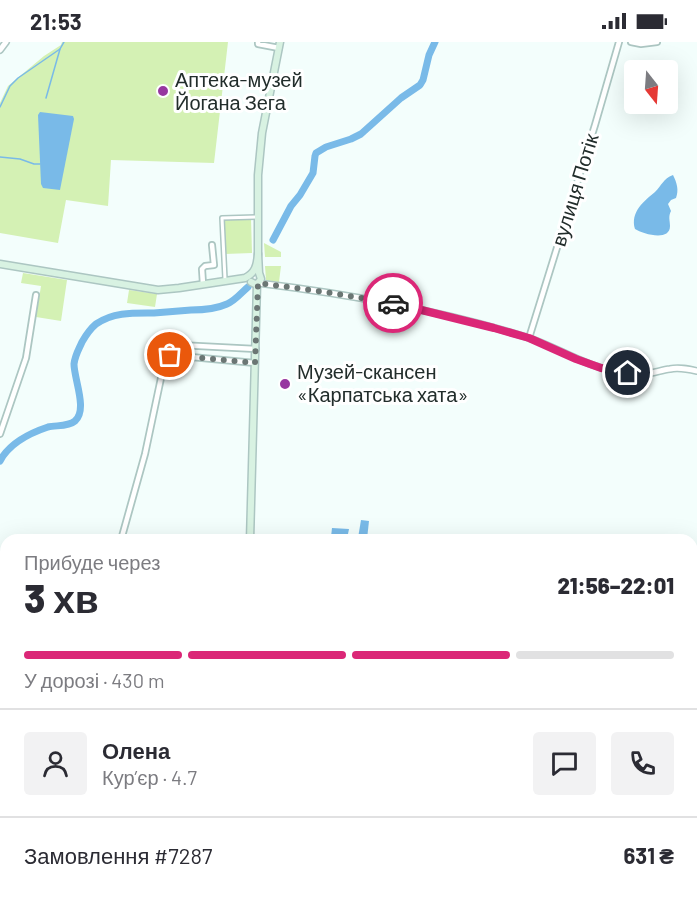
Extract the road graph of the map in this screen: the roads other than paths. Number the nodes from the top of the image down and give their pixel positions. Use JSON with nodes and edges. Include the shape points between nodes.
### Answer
{"nodes":[{"id":1,"x":6,"y":42,"type":"edge"},
{"id":2,"x":258,"y":42,"type":"edge"},
{"id":3,"x":619,"y":42,"type":"edge"},
{"id":4,"x":631,"y":42,"type":"edge"},
{"id":5,"x":657,"y":42,"type":"edge"},
{"id":6,"x":279,"y":45,"type":"edge"},
{"id":7,"x":0,"y":50,"type":"edge"},
{"id":8,"x":258,"y":217,"type":"junction"},
{"id":9,"x":212,"y":245,"type":"dead end"},
{"id":10,"x":0,"y":264,"type":"edge"},
{"id":11,"x":256,"y":280,"type":"junction"},
{"id":12,"x":225,"y":281,"type":"junction"},
{"id":13,"x":203,"y":284,"type":"junction"},
{"id":14,"x":36,"y":295,"type":"dead end"},
{"id":15,"x":529,"y":338,"type":"junction"},
{"id":16,"x":256,"y":350,"type":"junction"},
{"id":17,"x":170,"y":355,"type":"junction"},
{"id":18,"x":255,"y":363,"type":"junction"},
{"id":19,"x":697,"y":370,"type":"edge"},
{"id":20,"x":0,"y":434,"type":"edge"},
{"id":21,"x":123,"y":534,"type":"edge"},
{"id":22,"x":250,"y":534,"type":"edge"}],
"edges":[{"from":1,"to":7,"type":"street"},
{"from":2,"to":6,"type":"street"},
{"from":3,"to":15,"type":"street","name":"вулиця Потік"},
{"from":4,"to":5,"type":"street"},
{"from":6,"to":8,"type":"main road","via":[[259,158]]},
{"from":8,"to":11,"type":"main road"},
{"from":8,"to":12,"type":"street","via":[[222,218]]},
{"from":9,"to":13,"type":"street","via":[[214,265],[202,269]]},
{"from":10,"to":13,"type":"main road","via":[[158,290]]},
{"from":11,"to":12,"type":"main road"},
{"from":11,"to":15,"type":"street","via":[[389,302]]},
{"from":11,"to":16,"type":"main road"},
{"from":12,"to":13,"type":"main road"},
{"from":14,"to":20,"type":"street","via":[[26,358]]},
{"from":15,"to":19,"type":"street","via":[[601,368],[639,374],[673,368]]},
{"from":16,"to":17,"type":"street","via":[[179,345],[171,347]]},
{"from":16,"to":18,"type":"main road"},
{"from":17,"to":18,"type":"street"},
{"from":17,"to":21,"type":"street","via":[[165,359]]},
{"from":18,"to":22,"type":"main road"}]}
